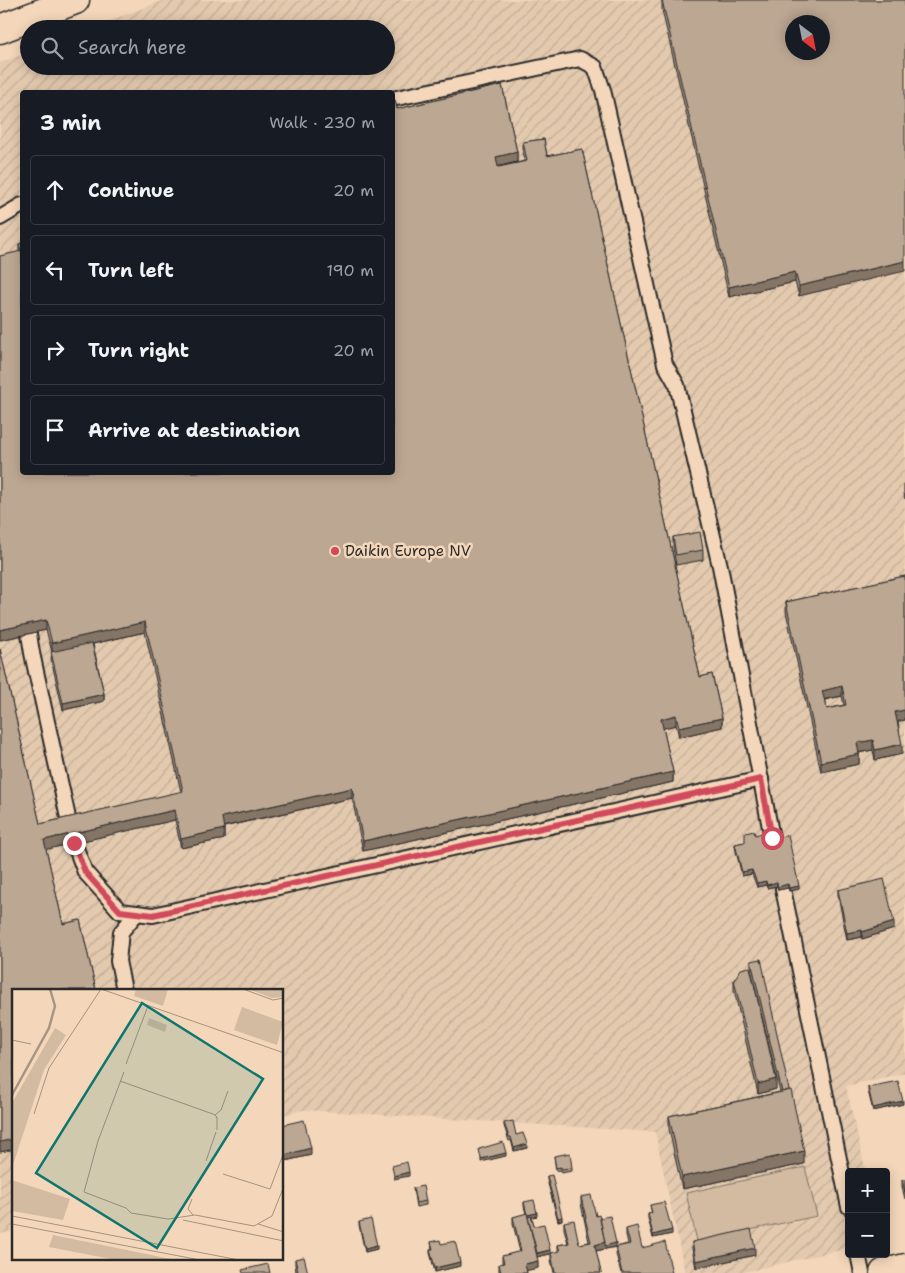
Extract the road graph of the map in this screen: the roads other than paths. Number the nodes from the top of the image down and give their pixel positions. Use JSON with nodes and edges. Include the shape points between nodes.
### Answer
{"nodes":[{"id":1,"x":75,"y":0,"type":"edge"},
{"id":2,"x":23,"y":20,"type":"edge"},
{"id":3,"x":20,"y":21,"type":"edge"},
{"id":4,"x":0,"y":29,"type":"edge"},
{"id":5,"x":395,"y":98,"type":"edge"},
{"id":6,"x":20,"y":206,"type":"edge"},
{"id":7,"x":0,"y":218,"type":"edge"},
{"id":8,"x":29,"y":634,"type":"edge"},
{"id":9,"x":761,"y":779,"type":"junction"},
{"id":10,"x":70,"y":827,"type":"edge"},
{"id":11,"x":772,"y":838,"type":"edge"},
{"id":12,"x":74,"y":843,"type":"edge"},
{"id":13,"x":784,"y":889,"type":"edge"},
{"id":14,"x":137,"y":913,"type":"junction"},
{"id":15,"x":124,"y":989,"type":"edge"},
{"id":16,"x":845,"y":1187,"type":"edge"},
{"id":17,"x":859,"y":1258,"type":"edge"},
{"id":18,"x":905,"y":1268,"type":"edge"},
{"id":19,"x":862,"y":1273,"type":"edge"},
{"id":20,"x":884,"y":1273,"type":"edge"}],
"edges":[{"from":1,"to":2,"type":"main road"},
{"from":3,"to":4,"type":"main road"},
{"from":5,"to":9,"type":"lane","via":[[580,59],[594,67],[603,90],[665,364],[677,385],[720,566]]},
{"from":6,"to":7,"type":"lane"},
{"from":8,"to":10,"type":"lane"},
{"from":9,"to":11,"type":"lane"},
{"from":9,"to":14,"type":"lane","via":[[153,915]]},
{"from":12,"to":14,"type":"lane","via":[[85,872],[114,905],[120,911]]},
{"from":13,"to":16,"type":"lane"},
{"from":14,"to":15,"type":"lane","via":[[120,932],[118,961]]},
{"from":17,"to":19,"type":"lane"},
{"from":18,"to":20,"type":"main road"}]}
